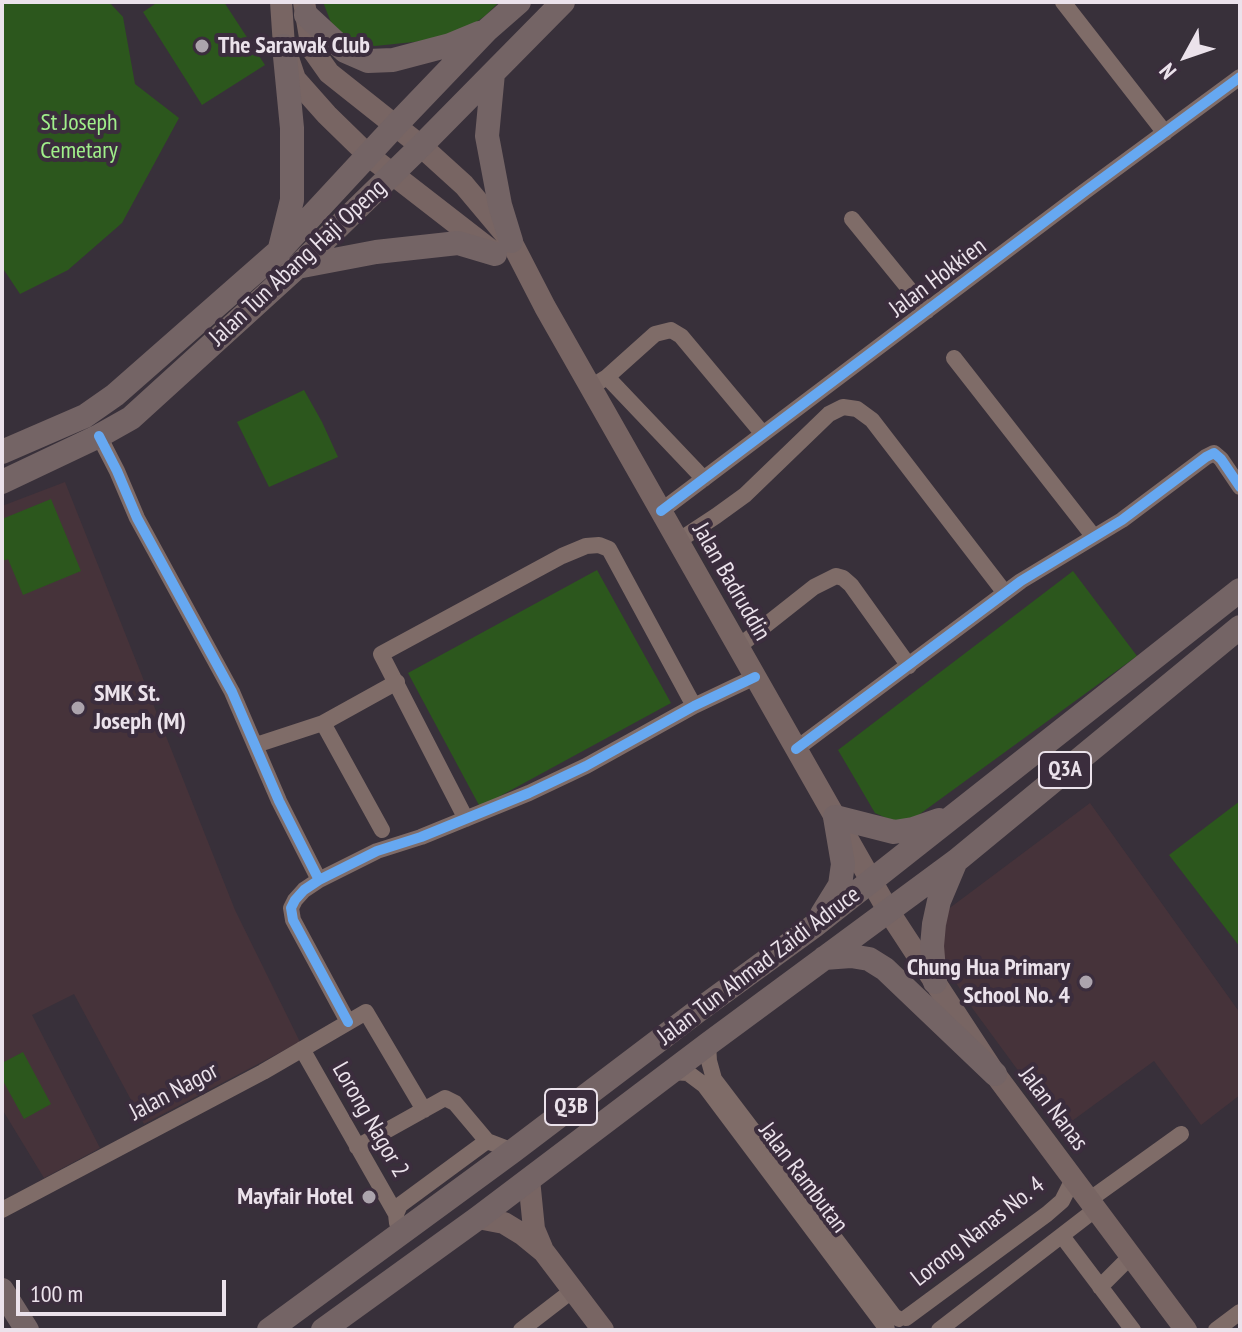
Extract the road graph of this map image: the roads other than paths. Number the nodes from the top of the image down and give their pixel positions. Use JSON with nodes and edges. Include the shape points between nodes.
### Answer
{"nodes":[{"id":1,"x":281,"y":2,"type":"edge"},
{"id":2,"x":519,"y":2,"type":"edge"},
{"id":3,"x":563,"y":2,"type":"edge"},
{"id":4,"x":1063,"y":2,"type":"edge"},
{"id":5,"x":305,"y":9,"type":"edge"},
{"id":6,"x":487,"y":30,"type":"junction"},
{"id":7,"x":284,"y":46,"type":"junction"},
{"id":8,"x":493,"y":73,"type":"junction"},
{"id":9,"x":1240,"y":77,"type":"edge"},
{"id":10,"x":395,"y":126,"type":"junction"},
{"id":11,"x":1165,"y":133,"type":"junction"},
{"id":12,"x":421,"y":146,"type":"junction"},
{"id":13,"x":368,"y":155,"type":"junction"},
{"id":14,"x":392,"y":174,"type":"junction"},
{"id":15,"x":852,"y":219,"type":"dead end"},
{"id":16,"x":503,"y":248,"type":"junction"},
{"id":17,"x":288,"y":259,"type":"junction"},
{"id":18,"x":927,"y":311,"type":"junction"},
{"id":19,"x":954,"y":358,"type":"dead end"},
{"id":20,"x":599,"y":382,"type":"junction"},
{"id":21,"x":763,"y":434,"type":"junction"},
{"id":22,"x":99,"y":436,"type":"junction"},
{"id":23,"x":2,"y":452,"type":"edge"},
{"id":24,"x":704,"y":479,"type":"junction"},
{"id":25,"x":2,"y":482,"type":"edge"},
{"id":26,"x":1240,"y":487,"type":"edge"},
{"id":27,"x":661,"y":511,"type":"junction"},
{"id":28,"x":1094,"y":537,"type":"junction"},
{"id":29,"x":678,"y":541,"type":"junction"},
{"id":30,"x":1240,"y":590,"type":"edge"},
{"id":31,"x":1005,"y":593,"type":"junction"},
{"id":32,"x":1240,"y":627,"type":"edge"},
{"id":33,"x":738,"y":647,"type":"junction"},
{"id":34,"x":909,"y":666,"type":"junction"},
{"id":35,"x":755,"y":677,"type":"junction"},
{"id":36,"x":397,"y":682,"type":"junction"},
{"id":37,"x":694,"y":706,"type":"junction"},
{"id":38,"x":323,"y":723,"type":"junction"},
{"id":39,"x":256,"y":745,"type":"junction"},
{"id":40,"x":796,"y":749,"type":"junction"},
{"id":41,"x":959,"y":813,"type":"junction"},
{"id":42,"x":835,"y":817,"type":"junction"},
{"id":43,"x":466,"y":819,"type":"junction"},
{"id":44,"x":382,"y":830,"type":"dead end"},
{"id":45,"x":956,"y":861,"type":"junction"},
{"id":46,"x":319,"y":880,"type":"junction"},
{"id":47,"x":872,"y":882,"type":"junction"},
{"id":48,"x":889,"y":912,"type":"junction"},
{"id":49,"x":814,"y":926,"type":"junction"},
{"id":50,"x":824,"y":958,"type":"junction"},
{"id":51,"x":935,"y":982,"type":"junction"},
{"id":52,"x":348,"y":1022,"type":"junction"},
{"id":53,"x":708,"y":1044,"type":"junction"},
{"id":54,"x":302,"y":1049,"type":"junction"},
{"id":55,"x":670,"y":1072,"type":"junction"},
{"id":56,"x":995,"y":1074,"type":"junction"},
{"id":57,"x":424,"y":1110,"type":"junction"},
{"id":58,"x":1181,"y":1134,"type":"dead end"},
{"id":59,"x":487,"y":1141,"type":"junction"},
{"id":60,"x":357,"y":1147,"type":"junction"},
{"id":61,"x":513,"y":1151,"type":"junction"},
{"id":62,"x":529,"y":1179,"type":"junction"},
{"id":63,"x":1073,"y":1179,"type":"junction"},
{"id":64,"x":1092,"y":1205,"type":"junction"},
{"id":65,"x":2,"y":1210,"type":"edge"},
{"id":66,"x":478,"y":1218,"type":"junction"},
{"id":67,"x":397,"y":1225,"type":"junction"},
{"id":68,"x":1062,"y":1236,"type":"junction"},
{"id":69,"x":544,"y":1252,"type":"junction"},
{"id":70,"x":1131,"y":1256,"type":"junction"},
{"id":71,"x":1100,"y":1287,"type":"junction"},
{"id":72,"x":2,"y":1290,"type":"edge"},
{"id":73,"x":573,"y":1290,"type":"junction"},
{"id":74,"x":1240,"y":1312,"type":"edge"},
{"id":75,"x":895,"y":1324,"type":"edge"},
{"id":76,"x":27,"y":1330,"type":"edge"},
{"id":77,"x":269,"y":1330,"type":"edge"},
{"id":78,"x":323,"y":1330,"type":"edge"},
{"id":79,"x":521,"y":1330,"type":"edge"},
{"id":80,"x":603,"y":1330,"type":"edge"},
{"id":81,"x":929,"y":1330,"type":"edge"},
{"id":82,"x":939,"y":1330,"type":"edge"},
{"id":83,"x":1133,"y":1330,"type":"edge"},
{"id":84,"x":1186,"y":1330,"type":"edge"},
{"id":85,"x":1216,"y":1330,"type":"edge"}],
"edges":[{"from":1,"to":7,"type":"main road","name":"Jalan Badruddin"},
{"from":2,"to":6,"type":"main road","name":"Jalan Tun Abang Haji Openg"},
{"from":3,"to":8,"type":"main road","name":"Jalan Tun Abang Haji Openg"},
{"from":4,"to":11,"type":"street"},
{"from":5,"to":6,"type":"main road","via":[[345,51],[368,61],[393,60]]},
{"from":5,"to":10,"type":"main road","name":"Jalan Badruddin","via":[[312,49],[329,73]]},
{"from":6,"to":10,"type":"main road","name":"Jalan Tun Abang Haji Openg"},
{"from":7,"to":13,"type":"main road","name":"Jalan Badruddin","via":[[295,79]]},
{"from":7,"to":17,"type":"main road","via":[[292,128]]},
{"from":8,"to":12,"type":"main road","name":"Jalan Tun Abang Haji Openg"},
{"from":8,"to":16,"type":"main road","via":[[487,136]]},
{"from":9,"to":11,"type":"street","name":"Jalan Hokkien"},
{"from":10,"to":12,"type":"main road","name":"Jalan Badruddin"},
{"from":10,"to":13,"type":"main road","name":"Jalan Tun Abang Haji Openg"},
{"from":11,"to":18,"type":"street","name":"Jalan Hokkien"},
{"from":12,"to":14,"type":"main road","name":"Jalan Tun Abang Haji Openg"},
{"from":12,"to":16,"type":"main road","name":"Jalan Badruddin","via":[[488,211]]},
{"from":13,"to":14,"type":"main road","name":"Jalan Badruddin"},
{"from":13,"to":17,"type":"main road","name":"Jalan Tun Abang Haji Openg"},
{"from":14,"to":16,"type":"main road","name":"Jalan Badruddin"},
{"from":14,"to":17,"type":"main road","name":"Jalan Tun Abang Haji Openg"},
{"from":15,"to":18,"type":"street"},
{"from":16,"to":17,"type":"main road","via":[[458,243]]},
{"from":16,"to":20,"type":"main road","name":"Jalan Badruddin"},
{"from":17,"to":22,"type":"main road","name":"Jalan Tun Abang Haji Openg","via":[[131,418]]},
{"from":17,"to":23,"type":"main road","name":"Jalan Tun Abang Haji Openg","via":[[85,416]]},
{"from":18,"to":21,"type":"street","name":"Jalan Hokkien"},
{"from":19,"to":28,"type":"street"},
{"from":20,"to":21,"type":"street","via":[[655,334],[671,330]]},
{"from":20,"to":24,"type":"street"},
{"from":20,"to":27,"type":"main road","name":"Jalan Badruddin"},
{"from":21,"to":24,"type":"street","name":"Jalan Hokkien"},
{"from":22,"to":25,"type":"main road","name":"Jalan Tun Abang Haji Openg"},
{"from":22,"to":39,"type":"street"},
{"from":24,"to":27,"type":"street","name":"Jalan Hokkien"},
{"from":26,"to":28,"type":"street","via":[[1214,453]]},
{"from":27,"to":29,"type":"main road","name":"Jalan Badruddin"},
{"from":28,"to":31,"type":"street"},
{"from":29,"to":31,"type":"street","via":[[745,495],[829,414],[843,407],[857,409],[872,420]]},
{"from":29,"to":33,"type":"main road","name":"Jalan Badruddin"},
{"from":30,"to":41,"type":"main road","name":"Jalan Tun Ahmad Zaidi Adruce","number":"Q3B"},
{"from":31,"to":34,"type":"street"},
{"from":32,"to":45,"type":"main road","name":"Jalan Tun Ahmad Zaidi Adruce","number":"Q3A"},
{"from":33,"to":34,"type":"street","via":[[836,576],[851,585]]},
{"from":33,"to":35,"type":"main road","name":"Jalan Badruddin"},
{"from":34,"to":40,"type":"street"},
{"from":35,"to":37,"type":"street"},
{"from":35,"to":40,"type":"main road","name":"Jalan Badruddin"},
{"from":36,"to":37,"type":"street","via":[[381,654],[562,556],[599,545],[609,549]]},
{"from":36,"to":38,"type":"street"},
{"from":36,"to":43,"type":"street"},
{"from":37,"to":43,"type":"street","via":[[586,766]]},
{"from":38,"to":39,"type":"street"},
{"from":38,"to":44,"type":"street"},
{"from":39,"to":46,"type":"street"},
{"from":40,"to":42,"type":"main road","name":"Jalan Badruddin"},
{"from":41,"to":42,"type":"main road","via":[[894,832]]},
{"from":41,"to":47,"type":"main road","name":"Jalan Tun Ahmad Zaidi Adruce","number":"Q3B"},
{"from":42,"to":47,"type":"main road","name":"Jalan Badruddin"},
{"from":42,"to":49,"type":"main road","via":[[843,864],[840,885]]},
{"from":43,"to":46,"type":"street","via":[[377,851]]},
{"from":45,"to":48,"type":"main road","name":"Jalan Tun Ahmad Zaidi Adruce","number":"Q3A"},
{"from":45,"to":51,"type":"main road","via":[[934,924]]},
{"from":46,"to":52,"type":"street","via":[[295,900],[293,920]]},
{"from":47,"to":48,"type":"main road","name":"Jalan Badruddin"},
{"from":47,"to":49,"type":"main road","name":"Jalan Tun Ahmad Zaidi Adruce","number":"Q3B"},
{"from":48,"to":50,"type":"main road","name":"Jalan Tun Ahmad Zaidi Adruce","number":"Q3A"},
{"from":48,"to":51,"type":"main road","name":"Jalan Nanas"},
{"from":49,"to":61,"type":"main road","name":"Jalan Tun Ahmad Zaidi Adruce","number":"Q3B"},
{"from":50,"to":53,"type":"main road","name":"Jalan Tun Ahmad Zaidi Adruce","number":"Q3A"},
{"from":50,"to":56,"type":"main road","via":[[869,959],[885,969]]},
{"from":51,"to":56,"type":"main road","name":"Jalan Nanas"},
{"from":52,"to":54,"type":"street","name":"Jalan Nagor"},
{"from":52,"to":57,"type":"street","name":"Jalan Nagor","via":[[366,1012]]},
{"from":53,"to":55,"type":"main road","name":"Jalan Tun Ahmad Zaidi Adruce","number":"Q3A"},
{"from":53,"to":75,"type":"street","name":"Jalan Rambutan","via":[[714,1079]]},
{"from":54,"to":60,"type":"street","name":"Lorong Nagor 2"},
{"from":54,"to":65,"type":"street","name":"Jalan Nagor"},
{"from":55,"to":62,"type":"main road","name":"Jalan Tun Ahmad Zaidi Adruce","number":"Q3A"},
{"from":55,"to":75,"type":"street","name":"Jalan Rambutan","via":[[688,1073],[704,1085]]},
{"from":56,"to":63,"type":"main road","name":"Jalan Nanas"},
{"from":57,"to":59,"type":"street","via":[[445,1098]]},
{"from":57,"to":60,"type":"street"},
{"from":58,"to":64,"type":"street"},
{"from":59,"to":61,"type":"street"},
{"from":59,"to":67,"type":"street","via":[[400,1205]]},
{"from":60,"to":67,"type":"street","name":"Lorong Nagor 2"},
{"from":61,"to":67,"type":"main road","name":"Jalan Tun Ahmad Zaidi Adruce","number":"Q3B"},
{"from":62,"to":66,"type":"main road","name":"Jalan Tun Ahmad Zaidi Adruce","number":"Q3A"},
{"from":62,"to":69,"type":"main road","via":[[534,1229]]},
{"from":63,"to":64,"type":"main road","name":"Jalan Nanas"},
{"from":63,"to":75,"type":"street","name":"Lorong Nanas No. 4","via":[[1062,1201],[1047,1214]]},
{"from":64,"to":68,"type":"street"},
{"from":64,"to":70,"type":"main road","name":"Jalan Nanas"},
{"from":66,"to":69,"type":"main road","via":[[504,1223]]},
{"from":66,"to":78,"type":"main road","name":"Jalan Tun Ahmad Zaidi Adruce","number":"Q3A"},
{"from":67,"to":77,"type":"main road","name":"Jalan Tun Ahmad Zaidi Adruce","number":"Q3B"},
{"from":68,"to":71,"type":"street"},
{"from":68,"to":82,"type":"street"},
{"from":69,"to":73,"type":"main road"},
{"from":70,"to":71,"type":"street"},
{"from":70,"to":84,"type":"main road","name":"Jalan Nanas"},
{"from":71,"to":83,"type":"street"},
{"from":72,"to":76,"type":"main road"},
{"from":73,"to":79,"type":"street"},
{"from":73,"to":80,"type":"main road"},
{"from":74,"to":85,"type":"street"},
{"from":75,"to":81,"type":"street","via":[[920,1321]]}]}
